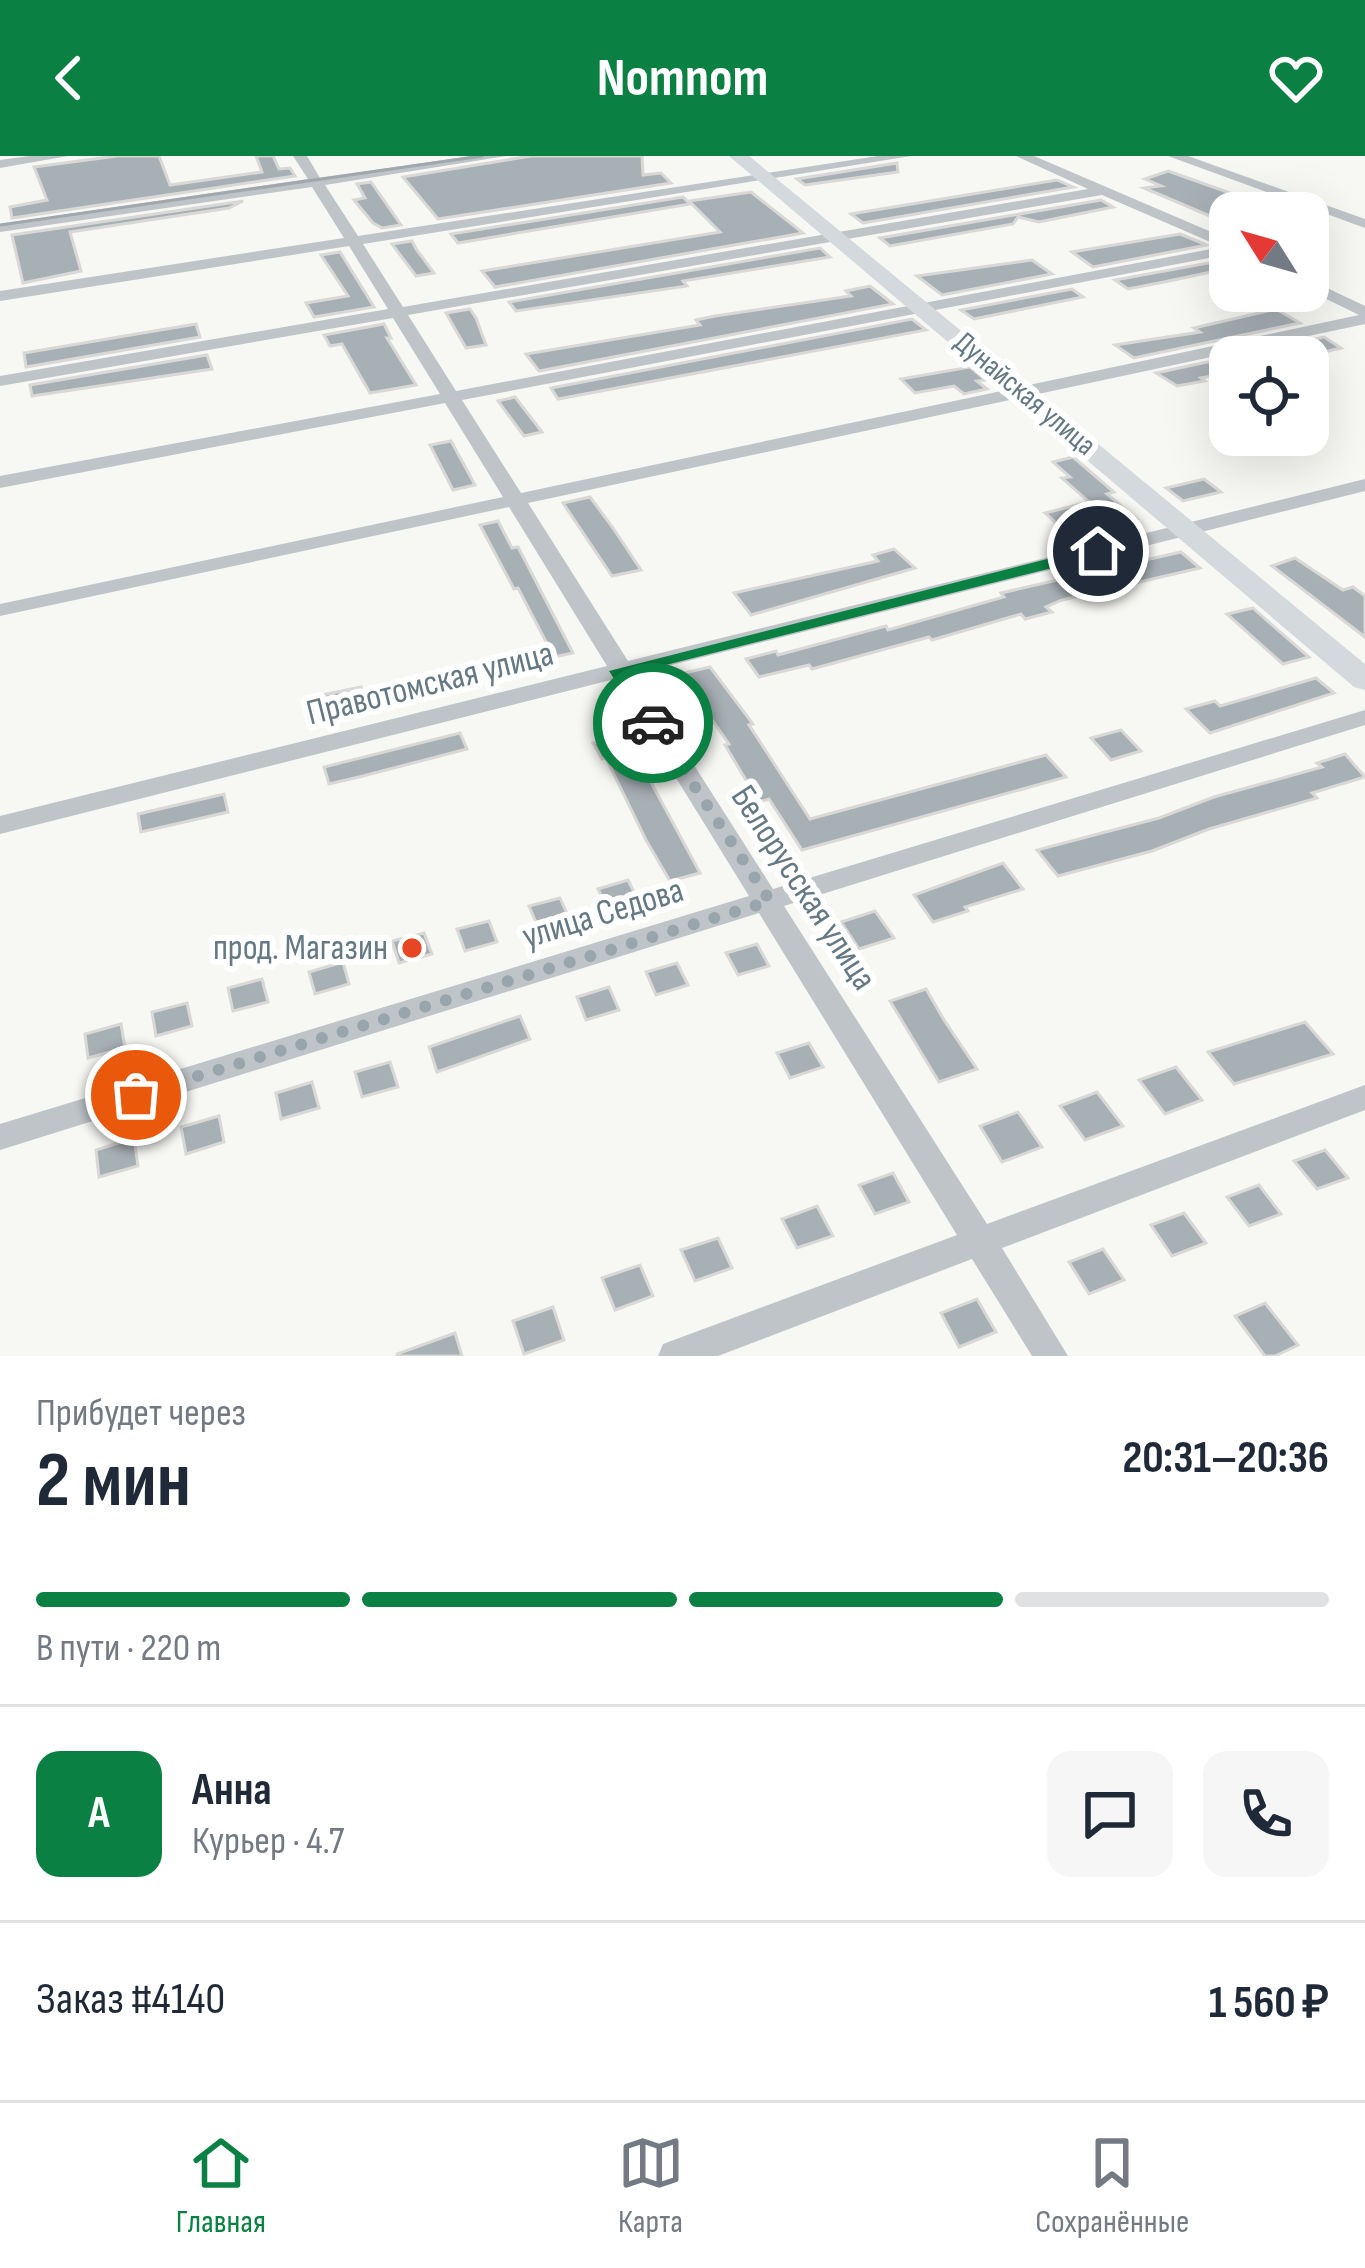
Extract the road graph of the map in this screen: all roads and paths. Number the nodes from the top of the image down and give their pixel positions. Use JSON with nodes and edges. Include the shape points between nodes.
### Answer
{"nodes":[{"id":1,"x":61,"y":156,"type":"edge"},
{"id":2,"x":452,"y":156,"type":"edge"},
{"id":3,"x":499,"y":156,"type":"edge"},
{"id":4,"x":738,"y":156,"type":"edge"},
{"id":5,"x":904,"y":156,"type":"edge"},
{"id":6,"x":1023,"y":156,"type":"edge"},
{"id":7,"x":1175,"y":156,"type":"edge"},
{"id":8,"x":0,"y":164,"type":"edge"},
{"id":9,"x":309,"y":171,"type":"edge"},
{"id":10,"x":765,"y":178,"type":"junction"},
{"id":11,"x":1106,"y":190,"type":"junction"},
{"id":12,"x":0,"y":224,"type":"edge"},
{"id":13,"x":1365,"y":224,"type":"edge"},
{"id":14,"x":837,"y":238,"type":"junction"},
{"id":15,"x":1209,"y":238,"type":"edge"},
{"id":16,"x":353,"y":239,"type":"junction"},
{"id":17,"x":1209,"y":252,"type":"edge"},
{"id":18,"x":1329,"y":295,"type":"edge"},
{"id":19,"x":0,"y":296,"type":"edge"},
{"id":20,"x":924,"y":309,"type":"junction"},
{"id":21,"x":395,"y":311,"type":"junction"},
{"id":22,"x":1365,"y":315,"type":"edge"},
{"id":23,"x":0,"y":381,"type":"edge"},
{"id":24,"x":1021,"y":391,"type":"junction"},
{"id":25,"x":449,"y":397,"type":"junction"},
{"id":26,"x":0,"y":482,"type":"edge"},
{"id":27,"x":1365,"y":485,"type":"edge"},
{"id":28,"x":518,"y":498,"type":"junction"},
{"id":29,"x":1185,"y":530,"type":"junction"},
{"id":30,"x":0,"y":610,"type":"edge"},
{"id":31,"x":619,"y":671,"type":"junction"},
{"id":32,"x":1365,"y":680,"type":"edge"},
{"id":33,"x":1365,"y":717,"type":"edge"},
{"id":34,"x":0,"y":825,"type":"edge"},
{"id":35,"x":770,"y":901,"type":"junction"},
{"id":36,"x":1365,"y":1097,"type":"edge"},
{"id":37,"x":0,"y":1137,"type":"edge"},
{"id":38,"x":980,"y":1239,"type":"junction"},
{"id":39,"x":675,"y":1356,"type":"edge"},
{"id":40,"x":1052,"y":1356,"type":"edge"}],
"edges":[{"from":1,"to":8,"type":"street"},
{"from":2,"to":9,"type":"street"},
{"from":3,"to":9,"type":"street"},
{"from":4,"to":10,"type":"street","name":"Дунайская улица"},
{"from":5,"to":10,"type":"street"},
{"from":6,"to":11,"type":"street"},
{"from":7,"to":13,"type":"street"},
{"from":9,"to":12,"type":"street"},
{"from":9,"to":16,"type":"street","name":"Белорусская улица"},
{"from":10,"to":14,"type":"street","name":"Дунайская улица"},
{"from":10,"to":16,"type":"street"},
{"from":11,"to":14,"type":"street"},
{"from":11,"to":15,"type":"street"},
{"from":14,"to":20,"type":"street","name":"Дунайская улица"},
{"from":14,"to":21,"type":"street"},
{"from":16,"to":19,"type":"street"},
{"from":16,"to":21,"type":"street","name":"Белорусская улица"},
{"from":17,"to":20,"type":"street"},
{"from":18,"to":22,"type":"street"},
{"from":20,"to":24,"type":"street","name":"Дунайская улица"},
{"from":20,"to":25,"type":"street"},
{"from":21,"to":23,"type":"street"},
{"from":21,"to":25,"type":"street","name":"Белорусская улица"},
{"from":22,"to":24,"type":"street"},
{"from":24,"to":28,"type":"street"},
{"from":24,"to":29,"type":"street","name":"Дунайская улица"},
{"from":25,"to":26,"type":"street"},
{"from":25,"to":28,"type":"street","name":"Белорусская улица"},
{"from":27,"to":29,"type":"street","name":"Правотомская улица"},
{"from":28,"to":30,"type":"street"},
{"from":28,"to":31,"type":"street","name":"Белорусская улица"},
{"from":29,"to":31,"type":"street","name":"Правотомская улица"},
{"from":29,"to":32,"type":"street","name":"Дунайская улица"},
{"from":31,"to":34,"type":"street","name":"Правотомская улица"},
{"from":31,"to":35,"type":"street","name":"Белорусская улица"},
{"from":33,"to":35,"type":"street","name":"улица Седова"},
{"from":35,"to":37,"type":"street","name":"улица Седова"},
{"from":35,"to":38,"type":"street","name":"Белорусская улица"},
{"from":36,"to":38,"type":"street"},
{"from":38,"to":39,"type":"street"},
{"from":38,"to":40,"type":"street","name":"Белорусская улица"}]}
